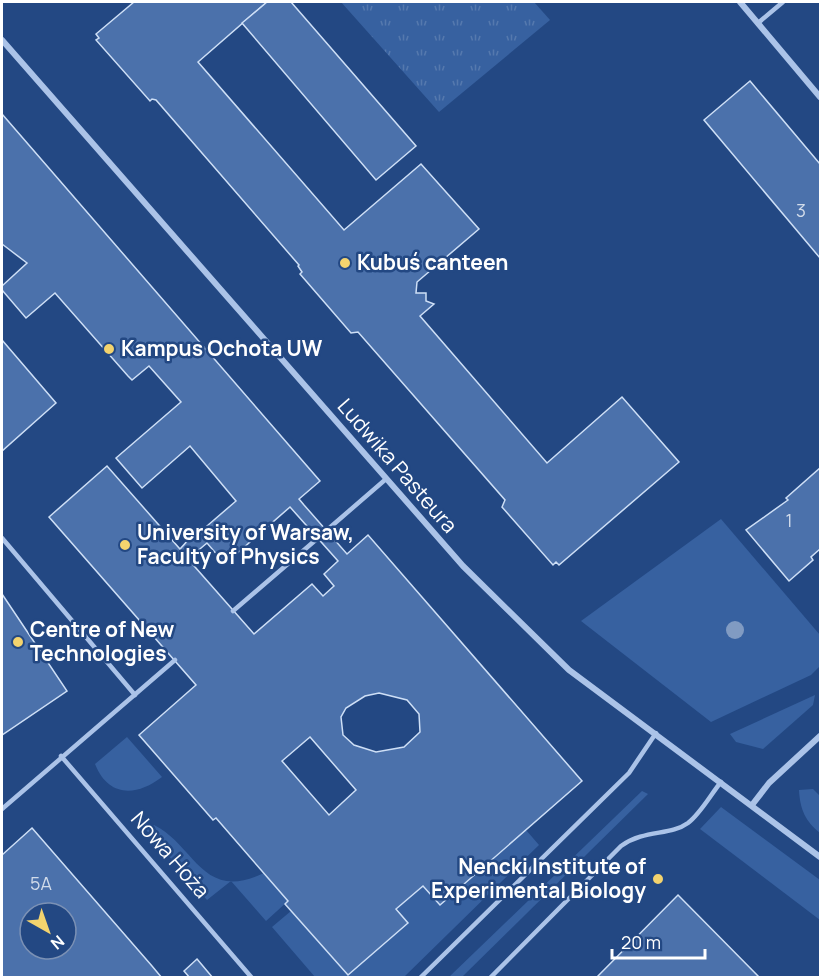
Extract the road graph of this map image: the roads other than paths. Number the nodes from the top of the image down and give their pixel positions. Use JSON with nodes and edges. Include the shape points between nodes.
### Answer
{"nodes":[{"id":1,"x":740,"y":2,"type":"edge"},
{"id":2,"x":783,"y":2,"type":"edge"},
{"id":3,"x":759,"y":23,"type":"junction"},
{"id":4,"x":2,"y":40,"type":"edge"},
{"id":5,"x":820,"y":97,"type":"edge"},
{"id":6,"x":386,"y":479,"type":"junction"},
{"id":7,"x":327,"y":530,"type":"dead end"},
{"id":8,"x":2,"y":538,"type":"edge"},
{"id":9,"x":318,"y":538,"type":"dead end"},
{"id":10,"x":233,"y":610,"type":"dead end"},
{"id":11,"x":175,"y":660,"type":"dead end"},
{"id":12,"x":135,"y":695,"type":"junction"},
{"id":13,"x":656,"y":734,"type":"junction"},
{"id":14,"x":820,"y":736,"type":"edge"},
{"id":15,"x":61,"y":756,"type":"junction"},
{"id":16,"x":721,"y":782,"type":"junction"},
{"id":17,"x":752,"y":805,"type":"junction"},
{"id":18,"x":2,"y":809,"type":"edge"},
{"id":19,"x":820,"y":857,"type":"edge"},
{"id":20,"x":252,"y":978,"type":"edge"},
{"id":21,"x":420,"y":978,"type":"edge"},
{"id":22,"x":490,"y":978,"type":"edge"}],
"edges":[{"from":1,"to":3,"type":"street"},
{"from":2,"to":3,"type":"lane"},
{"from":3,"to":5,"type":"street"},
{"from":4,"to":6,"type":"street","name":"Ludwika Pasteura"},
{"from":6,"to":7,"type":"lane"},
{"from":6,"to":13,"type":"street","name":"Ludwika Pasteura","via":[[463,566],[541,645]]},
{"from":8,"to":12,"type":"lane"},
{"from":9,"to":10,"type":"lane"},
{"from":11,"to":12,"type":"lane"},
{"from":12,"to":15,"type":"lane"},
{"from":13,"to":16,"type":"street","name":"Ludwika Pasteura"},
{"from":13,"to":21,"type":"lane","via":[[629,773]]},
{"from":14,"to":17,"type":"street","via":[[769,783]]},
{"from":15,"to":18,"type":"lane"},
{"from":15,"to":20,"type":"lane","name":"Nowa Hoża"},
{"from":16,"to":17,"type":"street","name":"Ludwika Pasteura"},
{"from":16,"to":22,"type":"lane","via":[[686,824],[643,834],[621,846]]},
{"from":17,"to":19,"type":"street","name":"Ludwika Pasteura"}]}
